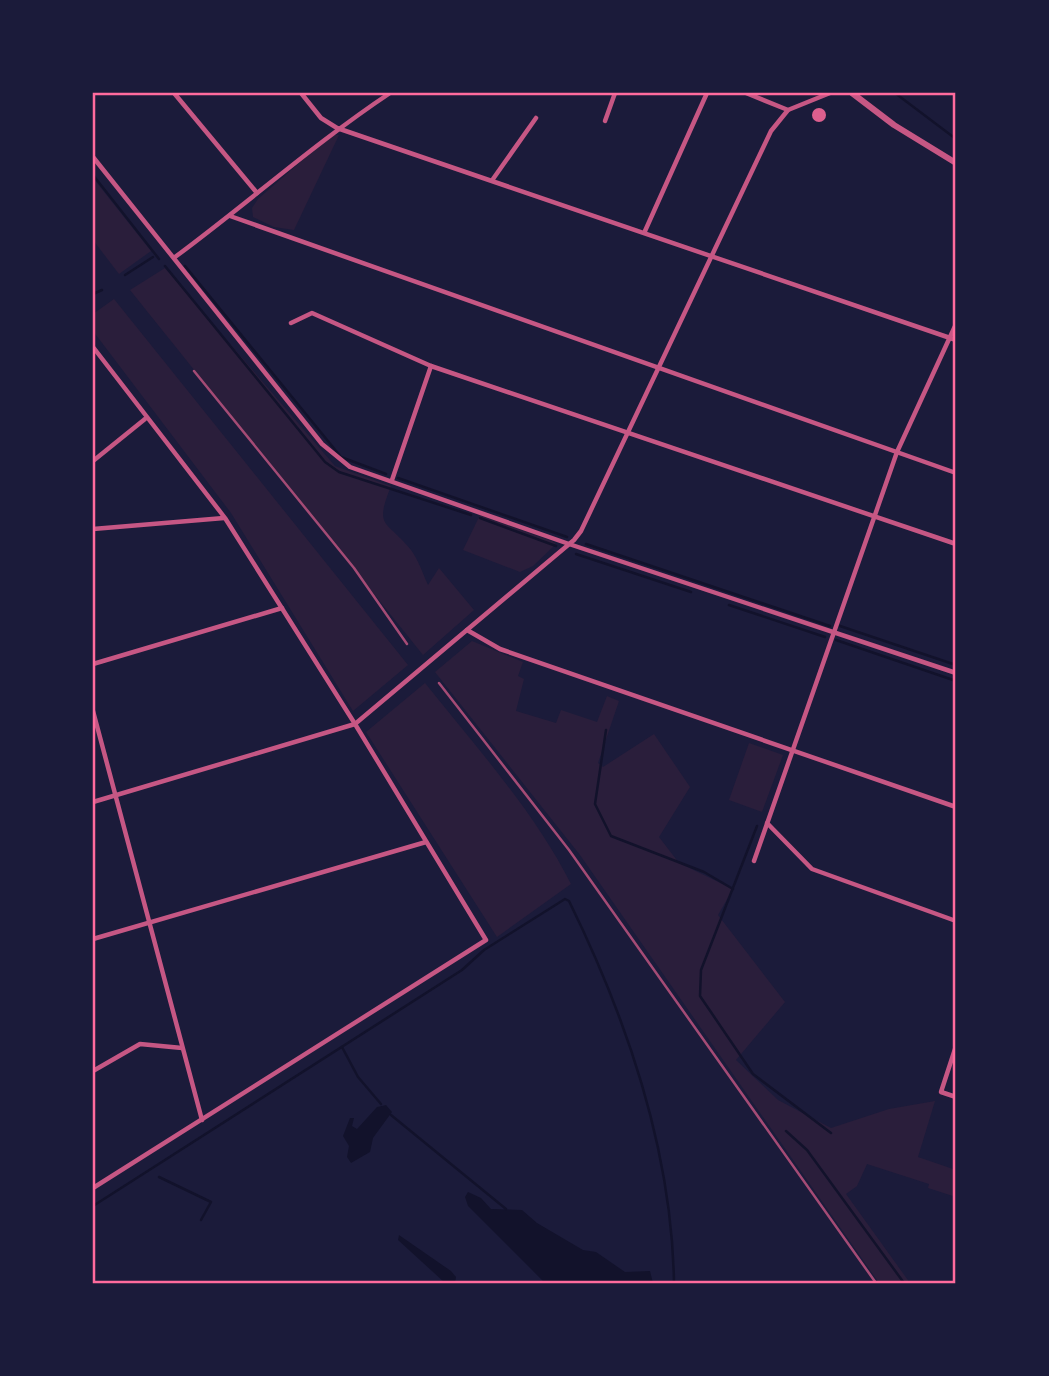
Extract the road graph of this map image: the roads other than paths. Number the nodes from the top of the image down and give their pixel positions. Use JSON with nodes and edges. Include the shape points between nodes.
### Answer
{"nodes":[{"id":1,"x":174,"y":93,"type":"edge"},
{"id":2,"x":301,"y":93,"type":"edge"},
{"id":3,"x":390,"y":93,"type":"edge"},
{"id":4,"x":615,"y":93,"type":"edge"},
{"id":5,"x":707,"y":93,"type":"edge"},
{"id":6,"x":746,"y":93,"type":"edge"},
{"id":7,"x":830,"y":93,"type":"edge"},
{"id":8,"x":852,"y":93,"type":"edge"},
{"id":9,"x":788,"y":110,"type":"junction"},
{"id":10,"x":536,"y":118,"type":"dead end"},
{"id":11,"x":605,"y":121,"type":"dead end"},
{"id":12,"x":337,"y":128,"type":"junction"},
{"id":13,"x":93,"y":157,"type":"edge"},
{"id":14,"x":956,"y":163,"type":"edge"},
{"id":15,"x":493,"y":179,"type":"junction"},
{"id":16,"x":257,"y":193,"type":"junction"},
{"id":17,"x":230,"y":216,"type":"junction"},
{"id":18,"x":645,"y":232,"type":"junction"},
{"id":19,"x":713,"y":256,"type":"junction"},
{"id":20,"x":174,"y":257,"type":"junction"},
{"id":21,"x":291,"y":323,"type":"dead end"},
{"id":22,"x":956,"y":324,"type":"edge"},
{"id":23,"x":950,"y":338,"type":"junction"},
{"id":24,"x":956,"y":340,"type":"edge"},
{"id":25,"x":93,"y":347,"type":"edge"},
{"id":26,"x":431,"y":366,"type":"junction"},
{"id":27,"x":658,"y":369,"type":"junction"},
{"id":28,"x":145,"y":419,"type":"junction"},
{"id":29,"x":628,"y":431,"type":"junction"},
{"id":30,"x":897,"y":452,"type":"junction"},
{"id":31,"x":93,"y":461,"type":"edge"},
{"id":32,"x":956,"y":473,"type":"edge"},
{"id":33,"x":392,"y":480,"type":"junction"},
{"id":34,"x":874,"y":516,"type":"junction"},
{"id":35,"x":225,"y":518,"type":"junction"},
{"id":36,"x":93,"y":529,"type":"edge"},
{"id":37,"x":569,"y":544,"type":"junction"},
{"id":38,"x":956,"y":544,"type":"edge"},
{"id":39,"x":282,"y":608,"type":"junction"},
{"id":40,"x":467,"y":630,"type":"junction"},
{"id":41,"x":832,"y":633,"type":"junction"},
{"id":42,"x":93,"y":664,"type":"edge"},
{"id":43,"x":956,"y":673,"type":"edge"},
{"id":44,"x":93,"y":711,"type":"edge"},
{"id":45,"x":355,"y":724,"type":"junction"},
{"id":46,"x":792,"y":751,"type":"junction"},
{"id":47,"x":114,"y":796,"type":"junction"},
{"id":48,"x":93,"y":802,"type":"edge"},
{"id":49,"x":956,"y":807,"type":"edge"},
{"id":50,"x":767,"y":823,"type":"junction"},
{"id":51,"x":426,"y":842,"type":"junction"},
{"id":52,"x":754,"y":862,"type":"dead end"},
{"id":53,"x":956,"y":921,"type":"edge"},
{"id":54,"x":148,"y":923,"type":"junction"},
{"id":55,"x":93,"y":939,"type":"edge"},
{"id":56,"x":956,"y":1046,"type":"edge"},
{"id":57,"x":182,"y":1048,"type":"junction"},
{"id":58,"x":93,"y":1071,"type":"edge"},
{"id":59,"x":956,"y":1097,"type":"edge"},
{"id":60,"x":202,"y":1120,"type":"junction"},
{"id":61,"x":93,"y":1188,"type":"edge"}],
"edges":[{"from":1,"to":16,"type":"street"},
{"from":2,"to":12,"type":"street","via":[[321,118]]},
{"from":3,"to":12,"type":"street"},
{"from":4,"to":11,"type":"street"},
{"from":5,"to":18,"type":"street"},
{"from":6,"to":9,"type":"street"},
{"from":7,"to":9,"type":"street"},
{"from":8,"to":14,"type":"street"},
{"from":9,"to":19,"type":"street","via":[[771,131]]},
{"from":10,"to":15,"type":"street"},
{"from":12,"to":15,"type":"street"},
{"from":12,"to":16,"type":"street"},
{"from":13,"to":20,"type":"street"},
{"from":15,"to":18,"type":"street"},
{"from":16,"to":17,"type":"street"},
{"from":17,"to":20,"type":"street"},
{"from":17,"to":27,"type":"street"},
{"from":18,"to":19,"type":"street"},
{"from":19,"to":23,"type":"street"},
{"from":19,"to":27,"type":"street"},
{"from":20,"to":33,"type":"street","via":[[322,444],[350,467]]},
{"from":21,"to":26,"type":"street","via":[[312,313]]},
{"from":22,"to":23,"type":"street"},
{"from":23,"to":24,"type":"street"},
{"from":23,"to":30,"type":"street"},
{"from":25,"to":28,"type":"street"},
{"from":26,"to":29,"type":"street"},
{"from":26,"to":33,"type":"street"},
{"from":27,"to":29,"type":"street"},
{"from":27,"to":30,"type":"street"},
{"from":28,"to":31,"type":"street"},
{"from":28,"to":35,"type":"street"},
{"from":29,"to":34,"type":"street"},
{"from":29,"to":37,"type":"street","via":[[581,531]]},
{"from":30,"to":32,"type":"street"},
{"from":30,"to":34,"type":"street"},
{"from":33,"to":37,"type":"street"},
{"from":34,"to":38,"type":"street"},
{"from":34,"to":41,"type":"street"},
{"from":35,"to":36,"type":"street"},
{"from":35,"to":39,"type":"street"},
{"from":37,"to":40,"type":"street"},
{"from":37,"to":41,"type":"street"},
{"from":39,"to":42,"type":"street"},
{"from":39,"to":45,"type":"street"},
{"from":40,"to":45,"type":"street"},
{"from":40,"to":46,"type":"street","via":[[500,649]]},
{"from":41,"to":43,"type":"street"},
{"from":41,"to":46,"type":"street"},
{"from":44,"to":47,"type":"street"},
{"from":45,"to":47,"type":"street"},
{"from":45,"to":51,"type":"street"},
{"from":46,"to":49,"type":"street"},
{"from":46,"to":50,"type":"street"},
{"from":47,"to":48,"type":"street"},
{"from":47,"to":54,"type":"street"},
{"from":50,"to":52,"type":"street"},
{"from":50,"to":53,"type":"street","via":[[812,869]]},
{"from":51,"to":54,"type":"street"},
{"from":51,"to":60,"type":"street","via":[[485,940]]},
{"from":54,"to":55,"type":"street"},
{"from":54,"to":57,"type":"street"},
{"from":56,"to":59,"type":"street","via":[[941,1092]]},
{"from":57,"to":58,"type":"street","via":[[140,1044]]},
{"from":57,"to":60,"type":"street"},
{"from":60,"to":61,"type":"street"}]}
